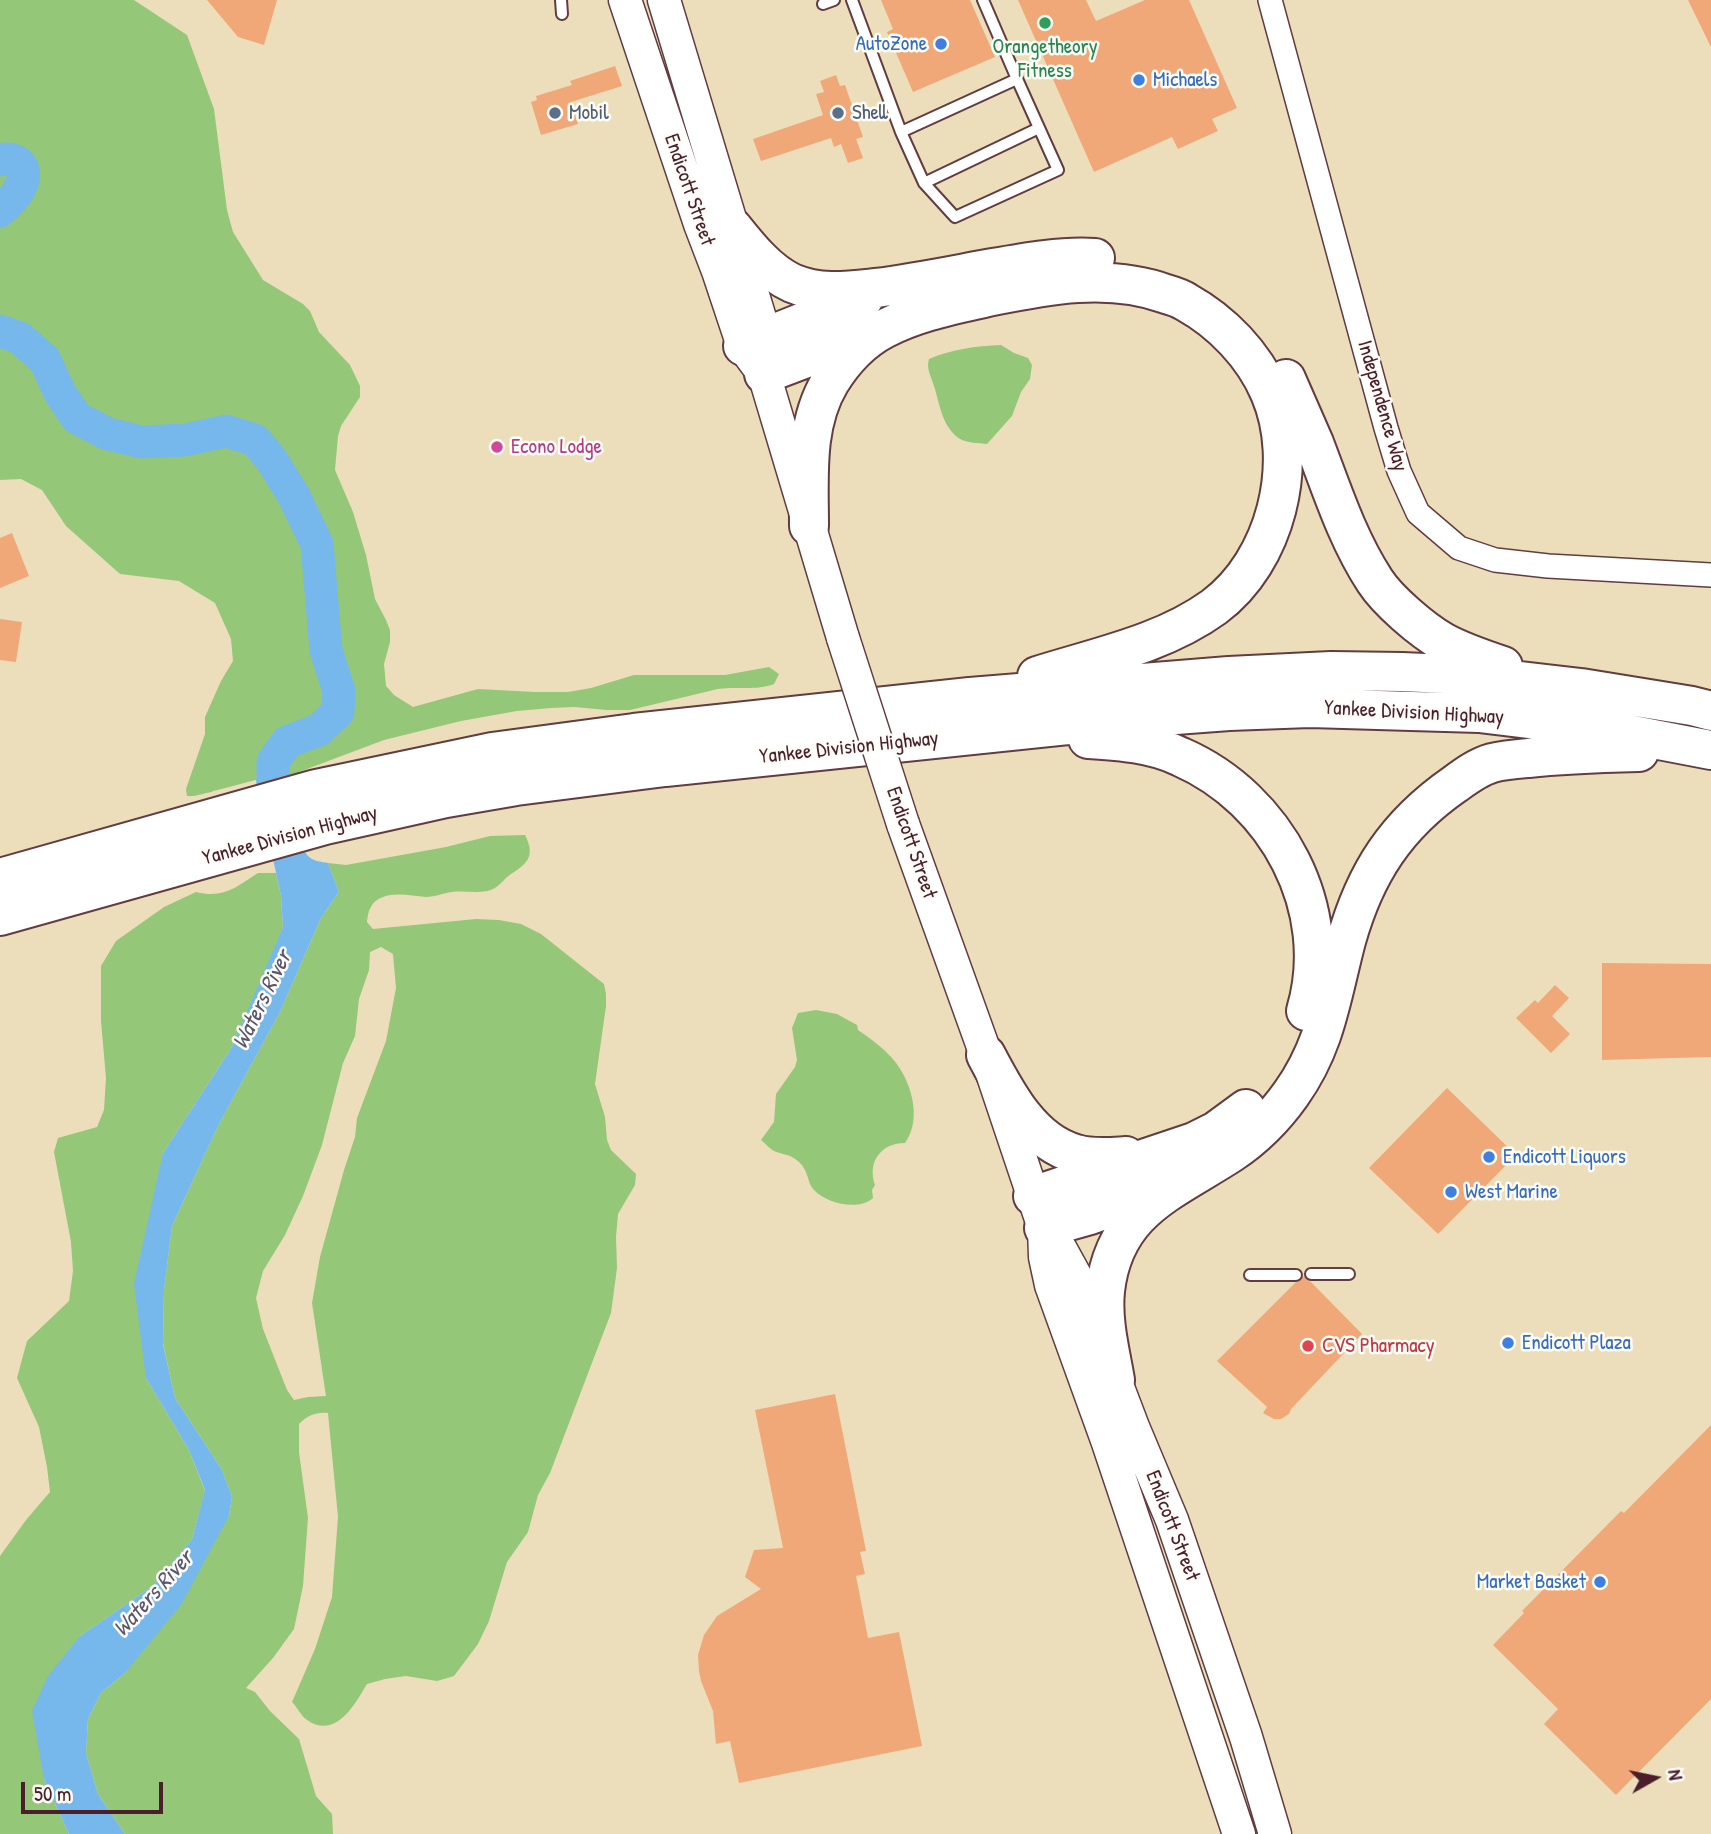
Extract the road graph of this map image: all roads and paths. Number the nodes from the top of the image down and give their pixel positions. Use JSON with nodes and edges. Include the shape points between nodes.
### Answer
{"nodes":[{"id":1,"x":561,"y":0,"type":"edge"},
{"id":2,"x":625,"y":0,"type":"edge"},
{"id":3,"x":664,"y":0,"type":"edge"},
{"id":4,"x":852,"y":0,"type":"edge"},
{"id":5,"x":983,"y":0,"type":"edge"},
{"id":6,"x":1270,"y":0,"type":"edge"},
{"id":7,"x":562,"y":13,"type":"dead end"},
{"id":8,"x":1017,"y":79,"type":"junction"},
{"id":9,"x":1039,"y":128,"type":"junction"},
{"id":10,"x":901,"y":132,"type":"junction"},
{"id":11,"x":924,"y":183,"type":"junction"},
{"id":12,"x":733,"y":228,"type":"junction"},
{"id":13,"x":899,"y":285,"type":"junction"},
{"id":14,"x":882,"y":330,"type":"junction"},
{"id":15,"x":758,"y":353,"type":"junction"},
{"id":16,"x":809,"y":527,"type":"junction"},
{"id":17,"x":1711,"y":576,"type":"edge"},
{"id":18,"x":1561,"y":686,"type":"junction"},
{"id":19,"x":970,"y":697,"type":"junction"},
{"id":20,"x":1711,"y":711,"type":"edge"},
{"id":21,"x":981,"y":734,"type":"junction"},
{"id":22,"x":1711,"y":751,"type":"edge"},
{"id":23,"x":0,"y":878,"type":"edge"},
{"id":24,"x":0,"y":916,"type":"edge"},
{"id":25,"x":985,"y":1055,"type":"junction"},
{"id":26,"x":1179,"y":1165,"type":"junction"},
{"id":27,"x":1039,"y":1212,"type":"junction"},
{"id":28,"x":1311,"y":1274,"type":"dead end"},
{"id":29,"x":1349,"y":1274,"type":"dead end"},
{"id":30,"x":1250,"y":1275,"type":"dead end"},
{"id":31,"x":1296,"y":1275,"type":"dead end"},
{"id":32,"x":1115,"y":1380,"type":"junction"},
{"id":33,"x":1239,"y":1834,"type":"edge"},
{"id":34,"x":1275,"y":1834,"type":"edge"}],
"edges":[{"from":1,"to":7,"type":"lane"},
{"from":2,"to":15,"type":"main road","name":"Endicott Street","via":[[696,213]]},
{"from":3,"to":12,"type":"main road","name":"Endicott Street"},
{"from":4,"to":10,"type":"lane"},
{"from":5,"to":8,"type":"lane"},
{"from":6,"to":17,"type":"street","name":"Independence Way","via":[[1386,428],[1418,513],[1459,548],[1495,560]]},
{"from":8,"to":9,"type":"lane"},
{"from":8,"to":10,"type":"lane"},
{"from":9,"to":11,"type":"lane"},
{"from":9,"to":11,"type":"lane","via":[[1058,170],[955,217]]},
{"from":10,"to":11,"type":"lane"},
{"from":12,"to":13,"type":"highway","via":[[771,268],[801,286],[837,292]]},
{"from":12,"to":15,"type":"main road","name":"Endicott Street"},
{"from":13,"to":15,"type":"highway"},
{"from":13,"to":18,"type":"highway","via":[[1024,262],[1086,257],[1164,270],[1221,299],[1265,342],[1284,374],[1342,518],[1376,583],[1443,642]]},
{"from":14,"to":15,"type":"highway"},
{"from":14,"to":16,"type":"highway","via":[[841,365],[818,404],[810,454]]},
{"from":14,"to":19,"type":"highway","via":[[951,305],[1026,290],[1096,282],[1147,287],[1185,300],[1237,342],[1270,394],[1278,423],[1283,451],[1278,505],[1259,553],[1241,581],[1217,604],[1169,633]]},
{"from":15,"to":16,"type":"main road","name":"Endicott Street"},
{"from":16,"to":25,"type":"main road","name":"Endicott Street","bridge":true,"via":[[903,824]]},
{"from":18,"to":19,"type":"highway","name":"Yankee Division Highway","via":[[1469,675],[1331,671]]},
{"from":18,"to":20,"type":"highway","name":"Yankee Division Highway"},
{"from":19,"to":23,"type":"highway","name":"Yankee Division Highway","via":[[492,752],[316,789]]},
{"from":21,"to":22,"type":"highway","name":"Yankee Division Highway","via":[[1135,718],[1310,708],[1479,713],[1586,726]]},
{"from":21,"to":24,"type":"highway","name":"Yankee Division Highway","via":[[665,766],[446,798],[326,825]]},
{"from":21,"to":26,"type":"highway","via":[[1124,741],[1181,756],[1230,785],[1258,812],[1298,876],[1313,935],[1313,972],[1296,1038],[1262,1094],[1242,1113],[1194,1142]]},
{"from":22,"to":26,"type":"highway","via":[[1560,754],[1504,761],[1471,773],[1445,791],[1418,813],[1379,860],[1353,916],[1317,1049],[1274,1117],[1231,1152]]},
{"from":25,"to":26,"type":"highway","via":[[1014,1104],[1044,1137],[1062,1149],[1077,1155],[1131,1156]]},
{"from":25,"to":27,"type":"main road","name":"Endicott Street"},
{"from":26,"to":27,"type":"highway"},
{"from":26,"to":32,"type":"highway","via":[[1133,1221],[1109,1268],[1105,1324]]},
{"from":27,"to":32,"type":"main road","name":"Endicott Street","via":[[1076,1277]]},
{"from":27,"to":33,"type":"main road","name":"Endicott Street","via":[[1051,1285]]},
{"from":28,"to":29,"type":"lane"},
{"from":30,"to":31,"type":"lane"},
{"from":32,"to":34,"type":"main road","name":"Endicott Street","via":[[1190,1570]]}]}
